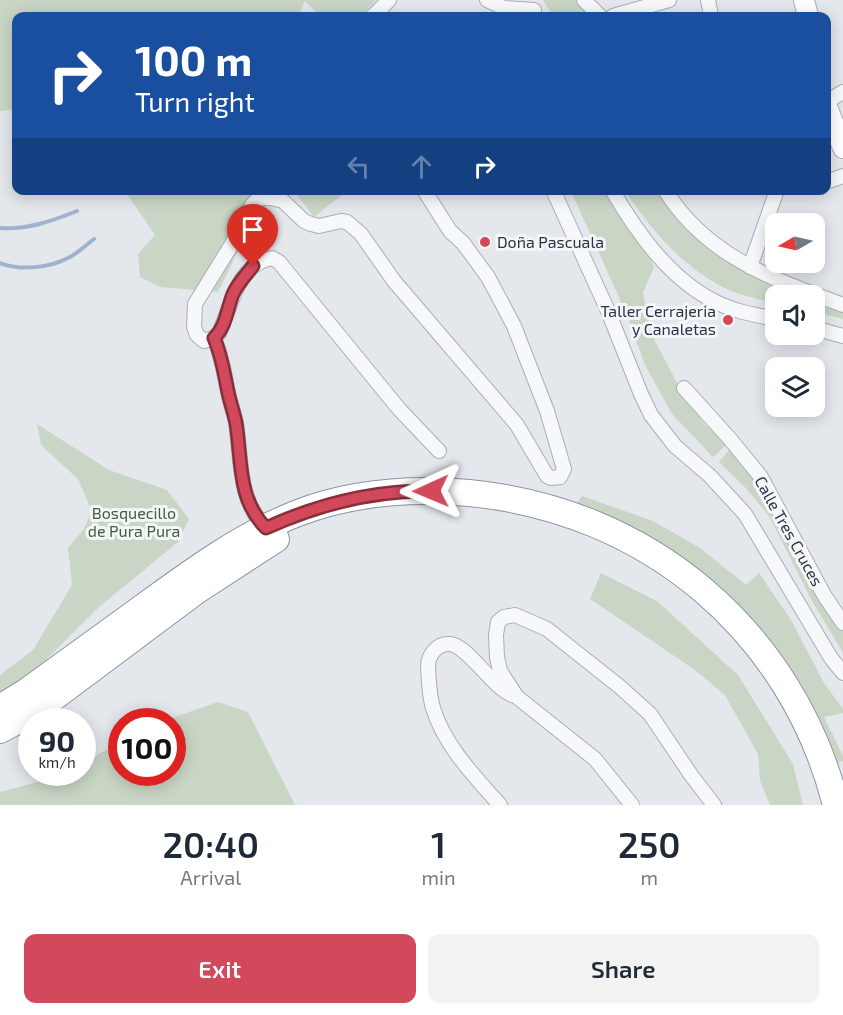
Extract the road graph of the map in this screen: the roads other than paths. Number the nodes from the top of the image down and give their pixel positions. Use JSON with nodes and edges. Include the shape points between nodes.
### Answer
{"nodes":[{"id":1,"x":389,"y":0,"type":"edge"},
{"id":2,"x":488,"y":0,"type":"edge"},
{"id":3,"x":584,"y":0,"type":"edge"},
{"id":4,"x":669,"y":0,"type":"edge"},
{"id":5,"x":649,"y":3,"type":"edge"},
{"id":6,"x":534,"y":9,"type":"edge"},
{"id":7,"x":377,"y":12,"type":"edge"},
{"id":8,"x":596,"y":12,"type":"edge"},
{"id":9,"x":624,"y":12,"type":"edge"},
{"id":10,"x":831,"y":116,"type":"edge"},
{"id":11,"x":843,"y":148,"type":"edge"},
{"id":12,"x":427,"y":195,"type":"edge"},
{"id":13,"x":555,"y":195,"type":"edge"},
{"id":14,"x":615,"y":195,"type":"edge"},
{"id":15,"x":668,"y":195,"type":"edge"},
{"id":16,"x":775,"y":195,"type":"edge"},
{"id":17,"x":750,"y":267,"type":"junction"},
{"id":18,"x":843,"y":305,"type":"edge"},
{"id":19,"x":765,"y":317,"type":"edge"},
{"id":20,"x":825,"y":331,"type":"edge"},
{"id":21,"x":843,"y":336,"type":"edge"},
{"id":22,"x":214,"y":338,"type":"junction"},
{"id":23,"x":684,"y":388,"type":"dead end"},
{"id":24,"x":440,"y":451,"type":"dead end"},
{"id":25,"x":266,"y":528,"type":"junction"},
{"id":26,"x":843,"y":623,"type":"edge"},
{"id":27,"x":843,"y":673,"type":"edge"},
{"id":28,"x":517,"y":697,"type":"junction"},
{"id":29,"x":0,"y":708,"type":"edge"},
{"id":30,"x":0,"y":730,"type":"edge"},
{"id":31,"x":500,"y":805,"type":"edge"},
{"id":32,"x":632,"y":805,"type":"edge"},
{"id":33,"x":714,"y":805,"type":"edge"},
{"id":34,"x":825,"y":805,"type":"edge"},
{"id":35,"x":836,"y":805,"type":"edge"}],
"edges":[{"from":1,"to":7,"type":"street"},
{"from":2,"to":6,"type":"street","via":[[504,8]]},
{"from":3,"to":8,"type":"street"},
{"from":4,"to":5,"type":"street"},
{"from":5,"to":9,"type":"street"},
{"from":10,"to":11,"type":"street"},
{"from":12,"to":22,"type":"street","via":[[450,231],[488,277],[514,326],[557,443],[564,469],[560,477],[547,476],[517,425],[394,281],[361,234],[347,222],[311,224],[282,201],[267,197],[257,200],[195,304],[197,335],[204,341]]},
{"from":13,"to":27,"type":"street","via":[[651,415],[675,446],[745,514]]},
{"from":14,"to":19,"type":"street","via":[[649,246],[693,289],[718,304]]},
{"from":15,"to":17,"type":"street","via":[[704,238]]},
{"from":16,"to":17,"type":"street"},
{"from":17,"to":18,"type":"street"},
{"from":20,"to":21,"type":"street"},
{"from":22,"to":24,"type":"street","via":[[224,324],[241,281],[253,266],[272,258],[399,409]]},
{"from":22,"to":25,"type":"street","via":[[236,423],[243,488],[249,506]]},
{"from":23,"to":26,"type":"street","name":"Calle Tres Cruces","via":[[761,477]]},
{"from":25,"to":29,"type":"highway","via":[[220,552]]},
{"from":25,"to":35,"type":"highway","via":[[316,507],[354,497],[412,491],[487,495],[554,510],[598,525],[664,560],[718,602],[751,637],[798,704],[816,742]]},
{"from":28,"to":31,"type":"street","via":[[504,692],[467,652],[452,644],[440,646],[428,660],[433,708],[450,744]]},
{"from":28,"to":32,"type":"street","via":[[595,759]]},
{"from":28,"to":33,"type":"street","via":[[500,671],[496,635],[498,622],[515,615],[547,629],[650,714]]},
{"from":30,"to":34,"type":"highway","via":[[34,711],[196,591],[303,525],[385,504],[449,503],[524,514],[585,532],[630,553],[688,592],[724,625],[767,677],[805,745]]}]}
